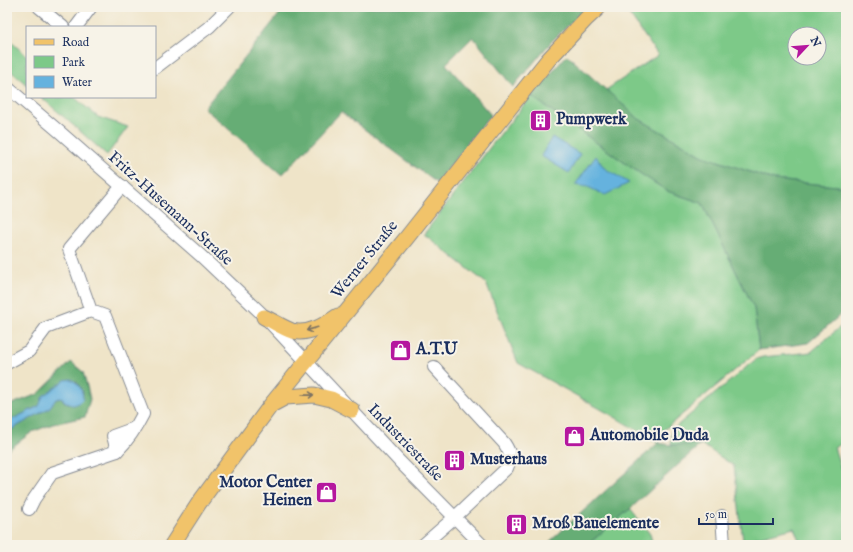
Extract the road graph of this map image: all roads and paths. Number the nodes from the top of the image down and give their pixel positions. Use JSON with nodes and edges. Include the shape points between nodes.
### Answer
{"nodes":[{"id":1,"x":39,"y":7,"type":"edge"},
{"id":2,"x":90,"y":7,"type":"edge"},
{"id":3,"x":229,"y":7,"type":"edge"},
{"id":4,"x":599,"y":7,"type":"edge"},
{"id":5,"x":62,"y":26,"type":"edge"},
{"id":6,"x":77,"y":26,"type":"edge"},
{"id":7,"x":156,"y":67,"type":"edge"},
{"id":8,"x":7,"y":87,"type":"edge"},
{"id":9,"x":122,"y":186,"type":"junction"},
{"id":10,"x":91,"y":312,"type":"junction"},
{"id":11,"x":346,"y":312,"type":"junction"},
{"id":12,"x":264,"y":316,"type":"junction"},
{"id":13,"x":306,"y":361,"type":"junction"},
{"id":14,"x":7,"y":363,"type":"edge"},
{"id":15,"x":434,"y":368,"type":"dead end"},
{"id":16,"x":271,"y":405,"type":"junction"},
{"id":17,"x":352,"y":410,"type":"junction"},
{"id":18,"x":29,"y":509,"type":"dead end"},
{"id":19,"x":722,"y":516,"type":"dead end"},
{"id":20,"x":455,"y":517,"type":"junction"},
{"id":21,"x":172,"y":545,"type":"edge"},
{"id":22,"x":423,"y":545,"type":"edge"},
{"id":23,"x":482,"y":545,"type":"edge"},
{"id":24,"x":724,"y":545,"type":"edge"}],
"edges":[{"from":1,"to":5,"type":"street"},
{"from":2,"to":6,"type":"street"},
{"from":3,"to":7,"type":"street","via":[[209,27]]},
{"from":4,"to":11,"type":"main road","name":"Werner Straße","via":[[548,60]]},
{"from":8,"to":9,"type":"street","name":"Fritz-Husemann-Straße"},
{"from":9,"to":10,"type":"street","via":[[70,249]]},
{"from":9,"to":12,"type":"street","name":"Fritz-Husemann-Straße"},
{"from":10,"to":14,"type":"street","via":[[46,328],[29,351]]},
{"from":10,"to":18,"type":"street","via":[[106,316],[142,414],[136,428],[118,451],[52,473]]},
{"from":11,"to":12,"type":"main road","one_way":true,"via":[[323,326],[301,332],[291,330]]},
{"from":11,"to":13,"type":"main road","name":"Werner Straße"},
{"from":12,"to":13,"type":"street","name":"Fritz-Husemann-Straße"},
{"from":13,"to":16,"type":"main road","name":"Werner Straße"},
{"from":13,"to":17,"type":"street","name":"Industriestraße"},
{"from":15,"to":20,"type":"street","via":[[504,442],[509,451],[510,462],[507,468]]},
{"from":16,"to":17,"type":"main road","one_way":true,"via":[[286,397],[314,395],[331,399]]},
{"from":16,"to":21,"type":"main road","name":"Werner Straße","via":[[199,503]]},
{"from":17,"to":20,"type":"street","name":"Industriestraße"},
{"from":19,"to":24,"type":"street"},
{"from":20,"to":22,"type":"street"},
{"from":20,"to":23,"type":"street","name":"Industriestraße"}]}
